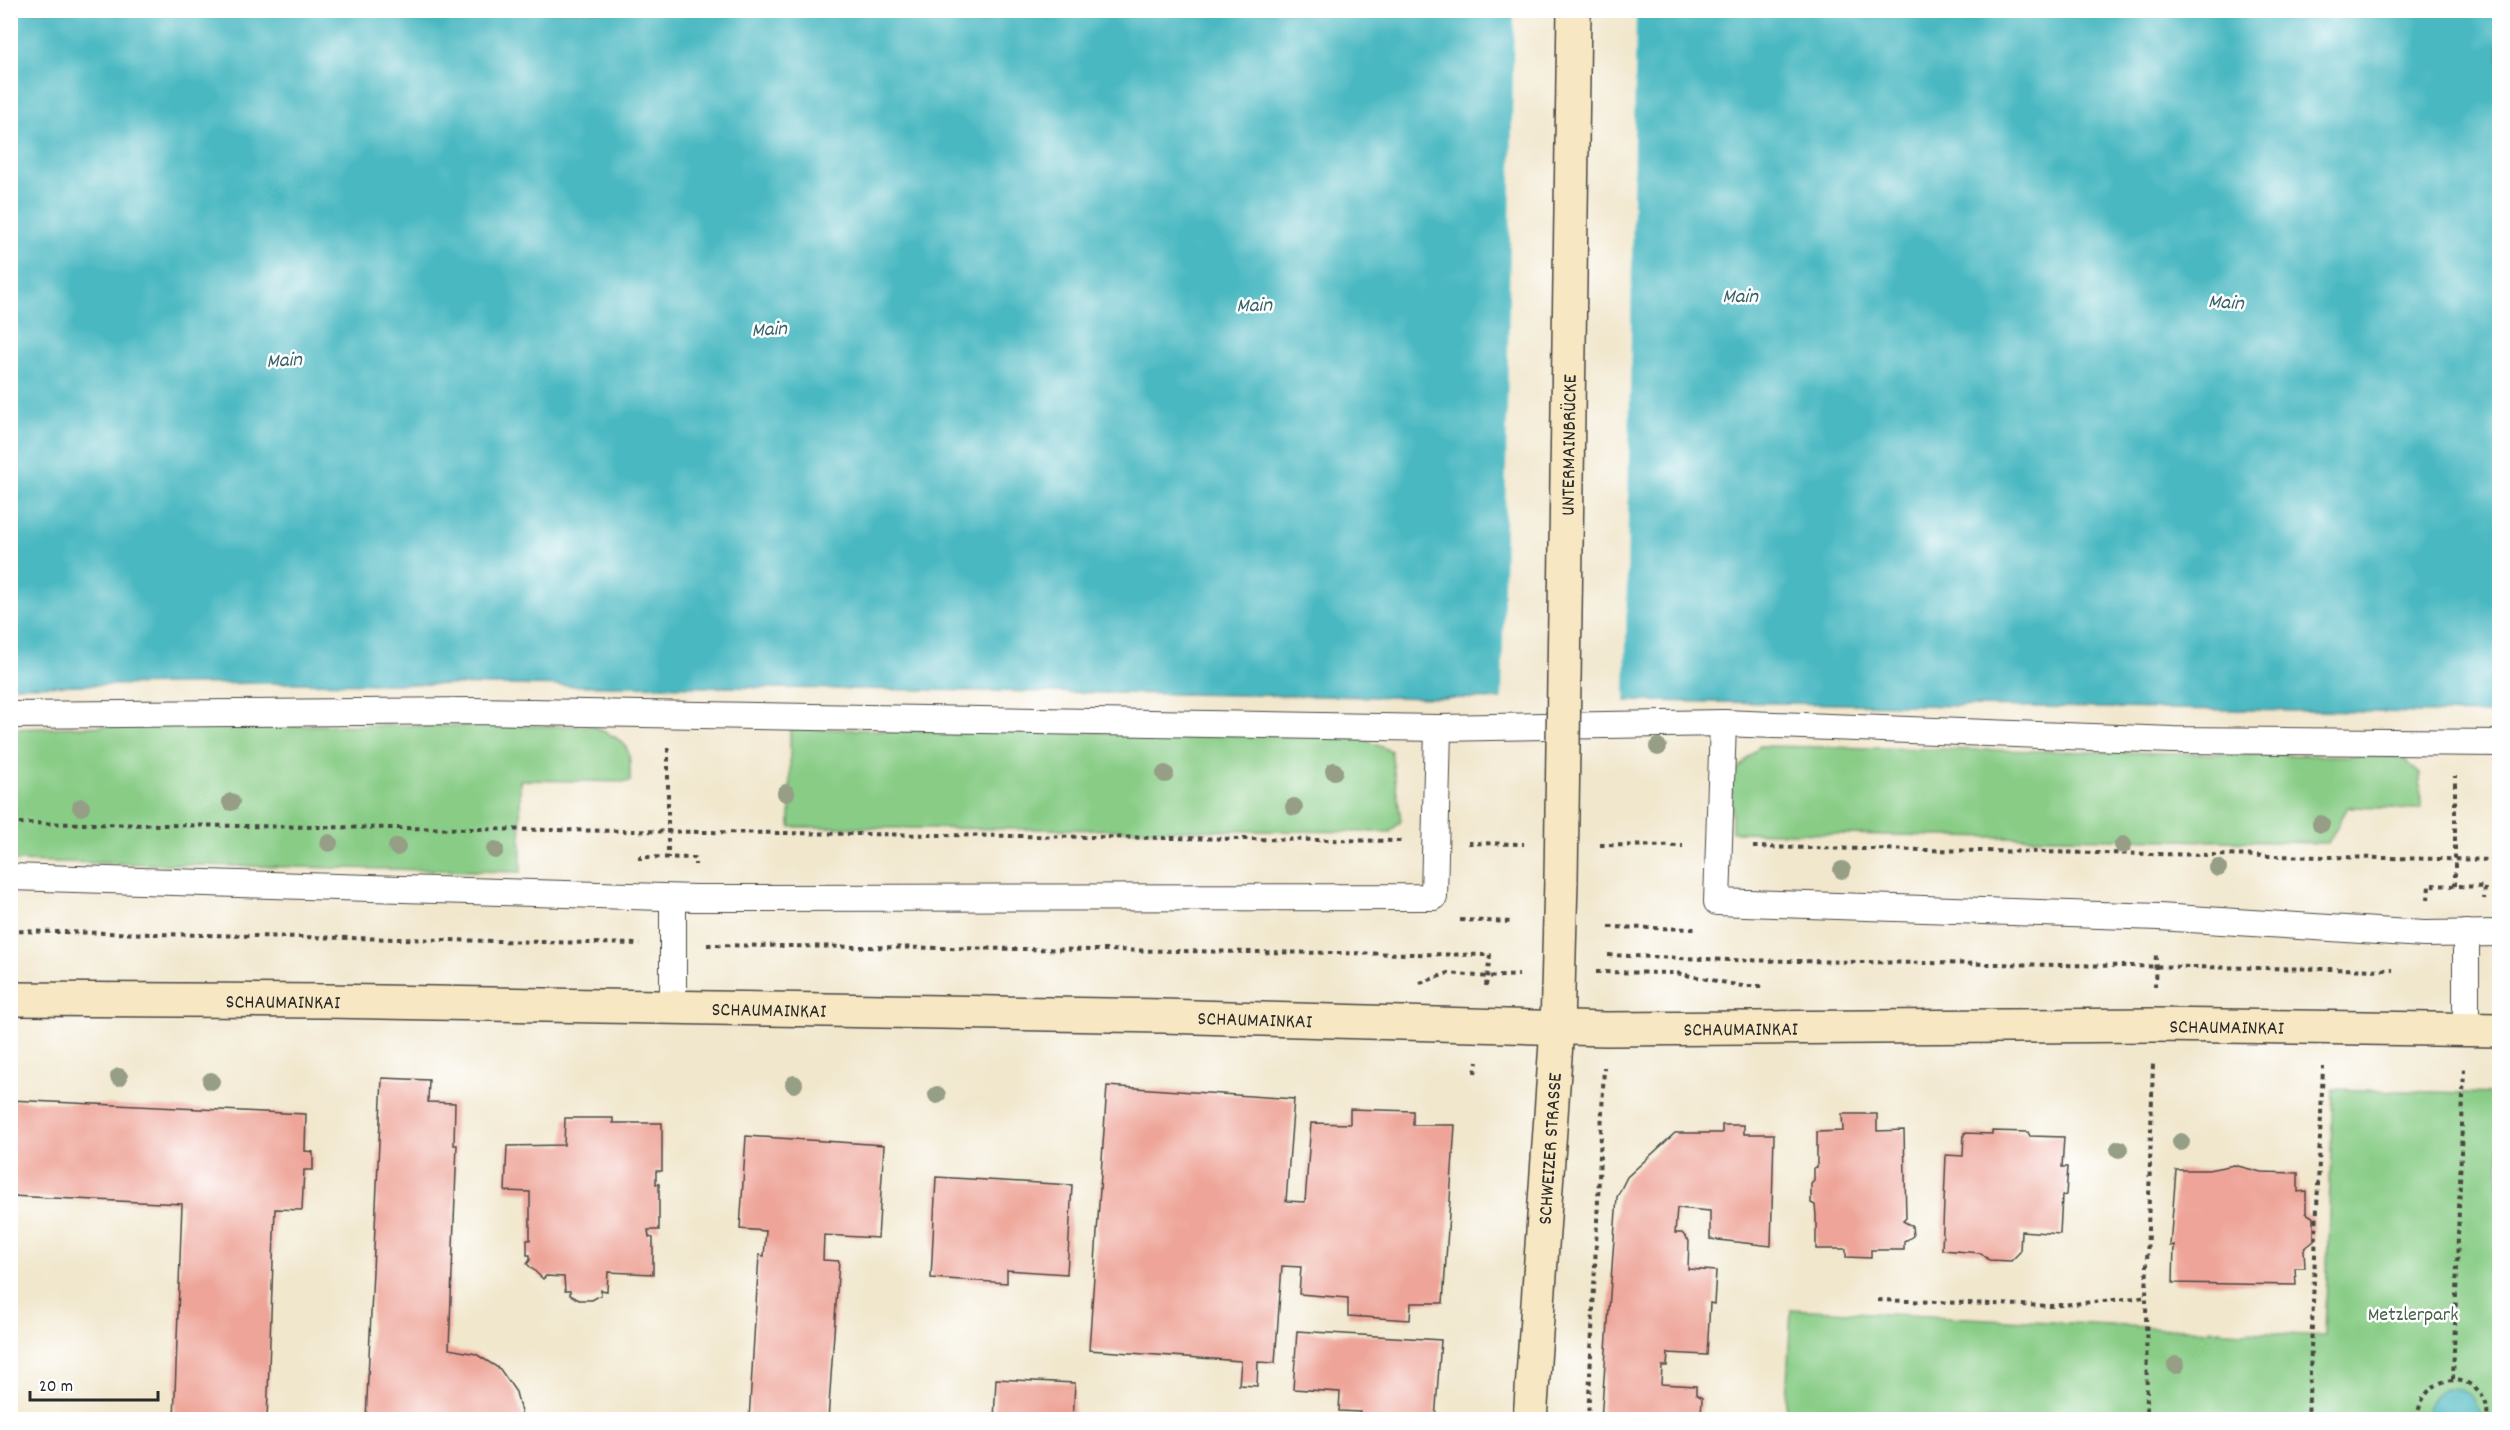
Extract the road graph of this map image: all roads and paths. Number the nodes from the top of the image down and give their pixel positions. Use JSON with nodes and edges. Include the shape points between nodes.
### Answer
{"nodes":[{"id":1,"x":1574,"y":10,"type":"edge"},
{"id":2,"x":668,"y":713,"type":"junction"},
{"id":3,"x":10,"y":715,"type":"edge"},
{"id":4,"x":1723,"y":723,"type":"junction"},
{"id":5,"x":1438,"y":728,"type":"junction"},
{"id":6,"x":2456,"y":742,"type":"junction"},
{"id":7,"x":2499,"y":743,"type":"edge"},
{"id":8,"x":10,"y":823,"type":"edge"},
{"id":9,"x":668,"y":830,"type":"junction"},
{"id":10,"x":1397,"y":841,"type":"dead end"},
{"id":11,"x":1717,"y":846,"type":"junction"},
{"id":12,"x":640,"y":857,"type":"dead end"},
{"id":13,"x":668,"y":858,"type":"junction"},
{"id":14,"x":695,"y":858,"type":"dead end"},
{"id":15,"x":2454,"y":860,"type":"junction"},
{"id":16,"x":2499,"y":860,"type":"edge"},
{"id":17,"x":10,"y":877,"type":"edge"},
{"id":18,"x":1561,"y":880,"type":"joint"},
{"id":19,"x":2429,"y":885,"type":"dead end"},
{"id":20,"x":2455,"y":886,"type":"junction"},
{"id":21,"x":2484,"y":886,"type":"dead end"},
{"id":22,"x":673,"y":898,"type":"junction"},
{"id":23,"x":1609,"y":927,"type":"dead end"},
{"id":24,"x":1704,"y":929,"type":"dead end"},
{"id":25,"x":10,"y":931,"type":"edge"},
{"id":26,"x":2466,"y":933,"type":"junction"},
{"id":27,"x":2499,"y":933,"type":"edge"},
{"id":28,"x":673,"y":945,"type":"junction"},
{"id":29,"x":1490,"y":955,"type":"dead end"},
{"id":30,"x":1608,"y":955,"type":"dead end"},
{"id":31,"x":2156,"y":965,"type":"junction"},
{"id":32,"x":2405,"y":970,"type":"dead end"},
{"id":33,"x":10,"y":999,"type":"edge"},
{"id":34,"x":673,"y":1008,"type":"junction"},
{"id":35,"x":2154,"y":1025,"type":"junction"},
{"id":36,"x":2325,"y":1027,"type":"junction"},
{"id":37,"x":1557,"y":1028,"type":"junction"},
{"id":38,"x":1606,"y":1029,"type":"junction"},
{"id":39,"x":2466,"y":1029,"type":"junction"},
{"id":40,"x":2499,"y":1030,"type":"edge"},
{"id":41,"x":2146,"y":1297,"type":"junction"},
{"id":42,"x":1878,"y":1300,"type":"dead end"},
{"id":43,"x":2453,"y":1379,"type":"junction"},
{"id":44,"x":1530,"y":1419,"type":"edge"},
{"id":45,"x":1588,"y":1419,"type":"edge"},
{"id":46,"x":2146,"y":1419,"type":"edge"},
{"id":47,"x":2308,"y":1419,"type":"edge"},
{"id":48,"x":2390,"y":1419,"type":"edge"},
{"id":49,"x":2417,"y":1419,"type":"edge"},
{"id":50,"x":2487,"y":1419,"type":"edge"},
{"id":51,"x":2499,"y":1419,"type":"edge"}],
"edges":[{"from":1,"to":18,"type":"main road","name":"UNTERMAINBRÜCKE","bridge":true},
{"from":2,"to":3,"type":"lane"},
{"from":2,"to":5,"type":"lane"},
{"from":2,"to":9,"type":"path"},
{"from":4,"to":5,"type":"lane"},
{"from":4,"to":6,"type":"lane","via":[[2173,740]]},
{"from":4,"to":11,"type":"lane"},
{"from":5,"to":22,"type":"lane","via":[[1434,897]]},
{"from":6,"to":7,"type":"lane"},
{"from":6,"to":15,"type":"path"},
{"from":8,"to":9,"type":"path"},
{"from":9,"to":10,"type":"path"},
{"from":9,"to":13,"type":"path"},
{"from":11,"to":15,"type":"path"},
{"from":11,"to":26,"type":"lane","via":[[1717,902],[2159,917],[2424,934]]},
{"from":12,"to":13,"type":"path"},
{"from":13,"to":14,"type":"path"},
{"from":15,"to":16,"type":"path"},
{"from":15,"to":20,"type":"path"},
{"from":17,"to":22,"type":"lane"},
{"from":18,"to":37,"type":"main road","name":"SCHWEIZER STRASSE"},
{"from":19,"to":20,"type":"path"},
{"from":20,"to":21,"type":"path"},
{"from":22,"to":28,"type":"lane"},
{"from":23,"to":24,"type":"path"},
{"from":25,"to":28,"type":"path"},
{"from":26,"to":27,"type":"lane"},
{"from":26,"to":39,"type":"lane"},
{"from":28,"to":29,"type":"path"},
{"from":28,"to":34,"type":"lane"},
{"from":30,"to":31,"type":"path"},
{"from":31,"to":32,"type":"path"},
{"from":31,"to":35,"type":"path"},
{"from":33,"to":34,"type":"main road","name":"SCHAUMAINKAI","via":[[326,1000]]},
{"from":34,"to":37,"type":"main road","name":"SCHAUMAINKAI","via":[[1163,1016]]},
{"from":35,"to":36,"type":"main road","name":"SCHAUMAINKAI"},
{"from":35,"to":38,"type":"main road","name":"SCHAUMAINKAI"},
{"from":35,"to":41,"type":"path"},
{"from":36,"to":39,"type":"main road","name":"SCHAUMAINKAI"},
{"from":36,"to":47,"type":"path"},
{"from":37,"to":38,"type":"main road","name":"SCHAUMAINKAI"},
{"from":37,"to":44,"type":"main road","name":"SCHWEIZER STRASSE"},
{"from":38,"to":45,"type":"path"},
{"from":39,"to":40,"type":"main road","name":"SCHAUMAINKAI"},
{"from":39,"to":43,"type":"path"},
{"from":41,"to":42,"type":"path","via":[[2051,1306]]},
{"from":41,"to":46,"type":"path"},
{"from":43,"to":49,"type":"path","via":[[2428,1391],[2421,1399]]},
{"from":43,"to":50,"type":"path","via":[[2482,1394],[2489,1407]]},
{"from":48,"to":49,"type":"path"},
{"from":50,"to":51,"type":"path"}]}
